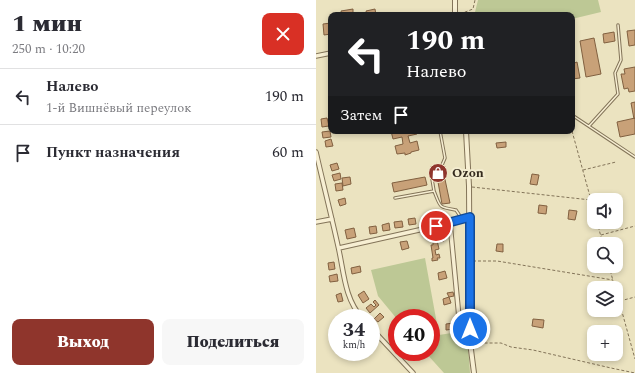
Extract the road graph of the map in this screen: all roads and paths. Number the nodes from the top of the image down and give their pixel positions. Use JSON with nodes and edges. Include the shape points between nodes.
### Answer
{"nodes":[{"id":1,"x":455,"y":0,"type":"edge"},
{"id":2,"x":475,"y":0,"type":"edge"},
{"id":3,"x":457,"y":12,"type":"edge"},
{"id":4,"x":465,"y":12,"type":"edge"},
{"id":5,"x":618,"y":25,"type":"dead end"},
{"id":6,"x":328,"y":54,"type":"edge"},
{"id":7,"x":316,"y":56,"type":"edge"},
{"id":8,"x":575,"y":117,"type":"edge"},
{"id":9,"x":589,"y":126,"type":"junction"},
{"id":10,"x":441,"y":134,"type":"edge"},
{"id":11,"x":466,"y":134,"type":"edge"},
{"id":12,"x":573,"y":134,"type":"edge"},
{"id":13,"x":316,"y":152,"type":"edge"},
{"id":14,"x":635,"y":157,"type":"edge"},
{"id":15,"x":616,"y":162,"type":"dead end"},
{"id":16,"x":583,"y":170,"type":"junction"},
{"id":17,"x":469,"y":186,"type":"junction"},
{"id":18,"x":434,"y":191,"type":"junction"},
{"id":19,"x":589,"y":193,"type":"edge"},
{"id":20,"x":395,"y":198,"type":"dead end"},
{"id":21,"x":587,"y":200,"type":"edge"},
{"id":22,"x":470,"y":217,"type":"junction"},
{"id":23,"x":332,"y":219,"type":"junction"},
{"id":24,"x":462,"y":219,"type":"junction"},
{"id":25,"x":316,"y":222,"type":"edge"},
{"id":26,"x":450,"y":223,"type":"junction"},
{"id":27,"x":635,"y":226,"type":"edge"},
{"id":28,"x":599,"y":229,"type":"edge"},
{"id":29,"x":601,"y":235,"type":"joint"},
{"id":30,"x":339,"y":248,"type":"junction"},
{"id":31,"x":470,"y":261,"type":"junction"},
{"id":32,"x":611,"y":273,"type":"edge"},
{"id":33,"x":613,"y":280,"type":"joint"},
{"id":34,"x":635,"y":297,"type":"edge"},
{"id":35,"x":623,"y":300,"type":"edge"},
{"id":36,"x":355,"y":309,"type":"edge"},
{"id":37,"x":623,"y":316,"type":"edge"},
{"id":38,"x":380,"y":338,"type":"edge"},
{"id":39,"x":471,"y":345,"type":"junction"},
{"id":40,"x":635,"y":359,"type":"edge"},
{"id":41,"x":413,"y":373,"type":"edge"},
{"id":42,"x":474,"y":373,"type":"edge"},
{"id":43,"x":635,"y":373,"type":"edge"}],
"edges":[{"from":1,"to":3,"type":"street"},
{"from":2,"to":4,"type":"path","via":[[473,9]]},
{"from":5,"to":9,"type":"lane","via":[[621,60],[615,73],[618,94]]},
{"from":6,"to":7,"type":"street"},
{"from":8,"to":9,"type":"lane"},
{"from":9,"to":14,"type":"lane"},
{"from":10,"to":18,"type":"lane","via":[[445,158],[442,165],[431,173]]},
{"from":11,"to":17,"type":"street"},
{"from":12,"to":16,"type":"path"},
{"from":13,"to":23,"type":"street"},
{"from":15,"to":16,"type":"path"},
{"from":16,"to":19,"type":"path"},
{"from":17,"to":21,"type":"path"},
{"from":17,"to":22,"type":"street"},
{"from":18,"to":20,"type":"lane"},
{"from":18,"to":24,"type":"lane","via":[[440,206],[456,210]]},
{"from":22,"to":24,"type":"street"},
{"from":22,"to":31,"type":"street"},
{"from":23,"to":25,"type":"street"},
{"from":23,"to":30,"type":"street"},
{"from":24,"to":26,"type":"street"},
{"from":26,"to":30,"type":"street"},
{"from":26,"to":39,"type":"street","via":[[460,328]]},
{"from":27,"to":29,"type":"path"},
{"from":28,"to":29,"type":"path"},
{"from":30,"to":36,"type":"street","via":[[347,293]]},
{"from":31,"to":33,"type":"path","via":[[497,261]]},
{"from":31,"to":39,"type":"street"},
{"from":32,"to":33,"type":"path"},
{"from":34,"to":35,"type":"path"},
{"from":37,"to":40,"type":"path"},
{"from":38,"to":41,"type":"street"},
{"from":39,"to":42,"type":"street"},
{"from":39,"to":43,"type":"path","via":[[501,344]]}]}
